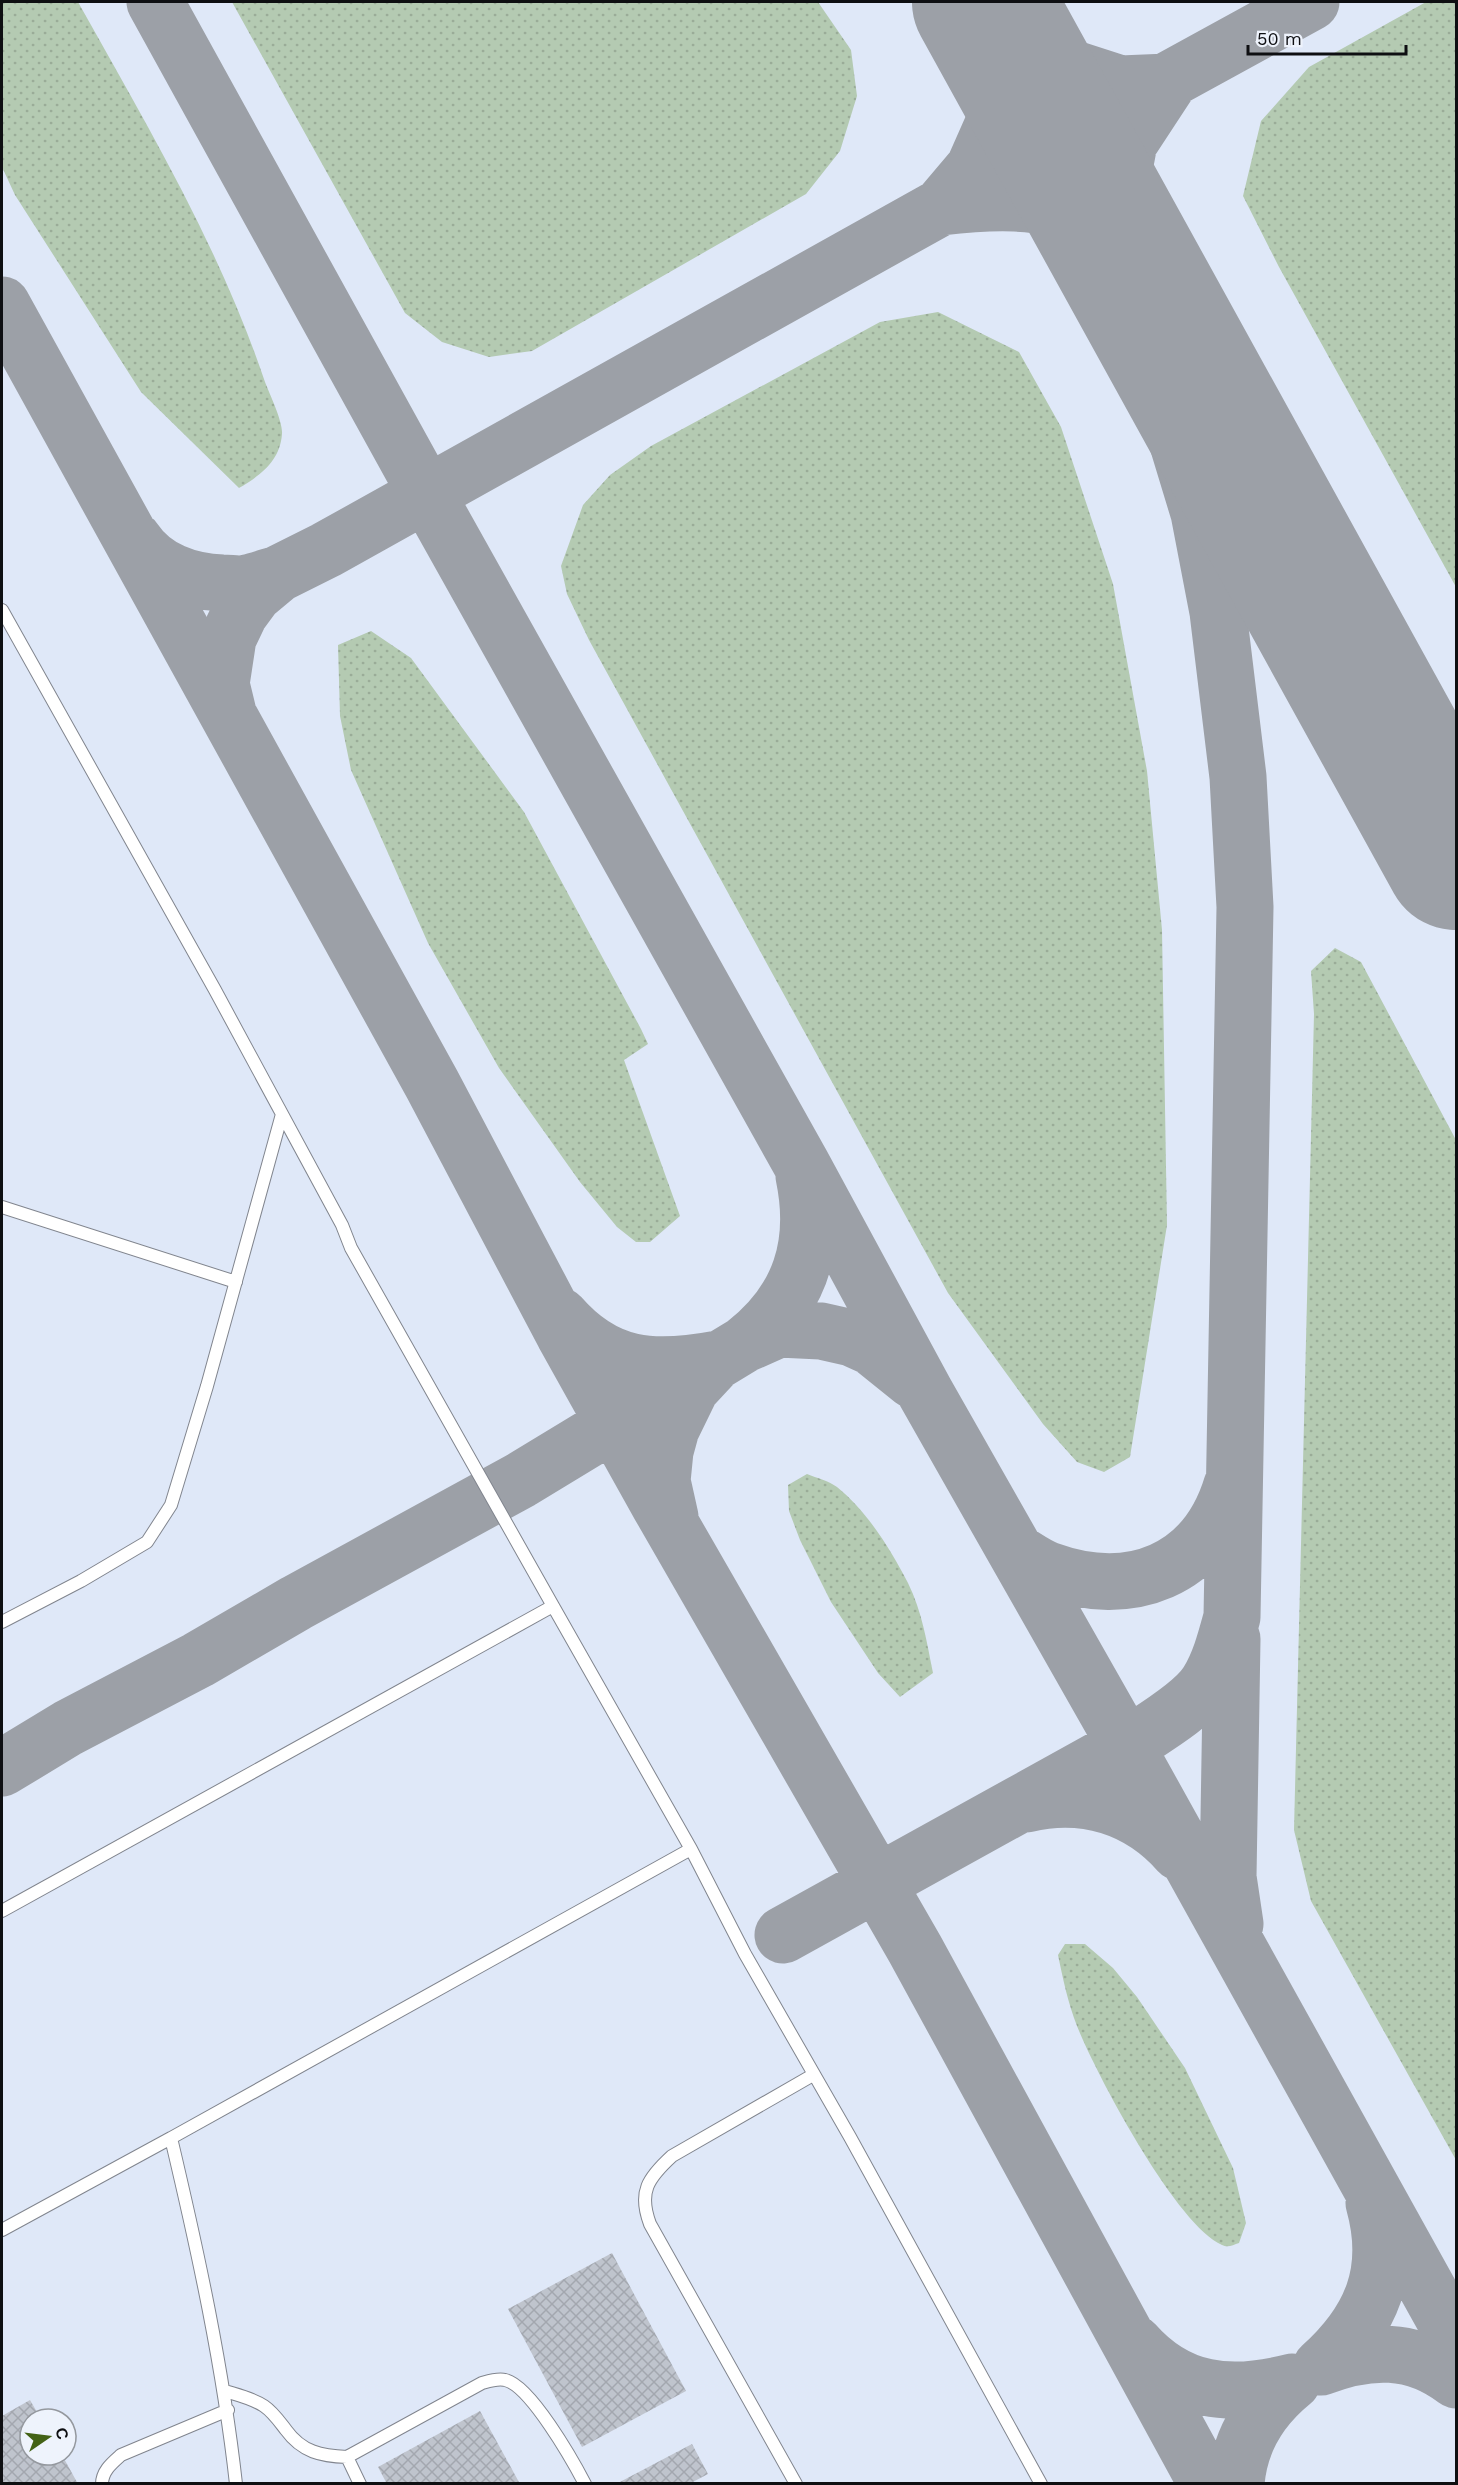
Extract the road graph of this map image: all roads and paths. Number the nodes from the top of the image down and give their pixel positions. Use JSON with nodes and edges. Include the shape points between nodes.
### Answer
{"nodes":[{"id":1,"x":2,"y":610,"type":"edge"},
{"id":2,"x":282,"y":1114,"type":"junction"},
{"id":3,"x":2,"y":1207,"type":"edge"},
{"id":4,"x":236,"y":1282,"type":"junction"},
{"id":5,"x":552,"y":1605,"type":"junction"},
{"id":6,"x":2,"y":1622,"type":"edge"},
{"id":7,"x":691,"y":1849,"type":"junction"},
{"id":8,"x":2,"y":1911,"type":"edge"},
{"id":9,"x":813,"y":2075,"type":"junction"},
{"id":10,"x":171,"y":2138,"type":"junction"},
{"id":11,"x":2,"y":2230,"type":"edge"},
{"id":12,"x":225,"y":2391,"type":"junction"},
{"id":13,"x":228,"y":2410,"type":"junction"},
{"id":14,"x":347,"y":2457,"type":"junction"},
{"id":15,"x":102,"y":2484,"type":"edge"},
{"id":16,"x":236,"y":2484,"type":"edge"},
{"id":17,"x":360,"y":2484,"type":"edge"},
{"id":18,"x":585,"y":2484,"type":"edge"},
{"id":19,"x":796,"y":2484,"type":"edge"},
{"id":20,"x":1041,"y":2484,"type":"edge"}],
"edges":[{"from":1,"to":2,"type":"lane"},
{"from":2,"to":4,"type":"lane"},
{"from":2,"to":5,"type":"lane","via":[[351,1248]]},
{"from":3,"to":4,"type":"lane"},
{"from":4,"to":6,"type":"lane","via":[[180,1478],[161,1523],[147,1542]]},
{"from":5,"to":7,"type":"lane"},
{"from":5,"to":8,"type":"lane"},
{"from":7,"to":9,"type":"lane"},
{"from":7,"to":10,"type":"lane"},
{"from":9,"to":19,"type":"lane","via":[[672,2156],[649,2182],[644,2199],[650,2224]]},
{"from":9,"to":20,"type":"lane"},
{"from":10,"to":11,"type":"lane"},
{"from":10,"to":12,"type":"lane"},
{"from":12,"to":13,"type":"lane"},
{"from":12,"to":14,"type":"lane","via":[[266,2406],[296,2443],[310,2452]]},
{"from":13,"to":15,"type":"lane","via":[[121,2455],[109,2465]]},
{"from":13,"to":16,"type":"lane"},
{"from":14,"to":17,"type":"lane"},
{"from":14,"to":18,"type":"lane","via":[[482,2383],[505,2380],[516,2384],[528,2397],[569,2453]]}]}
